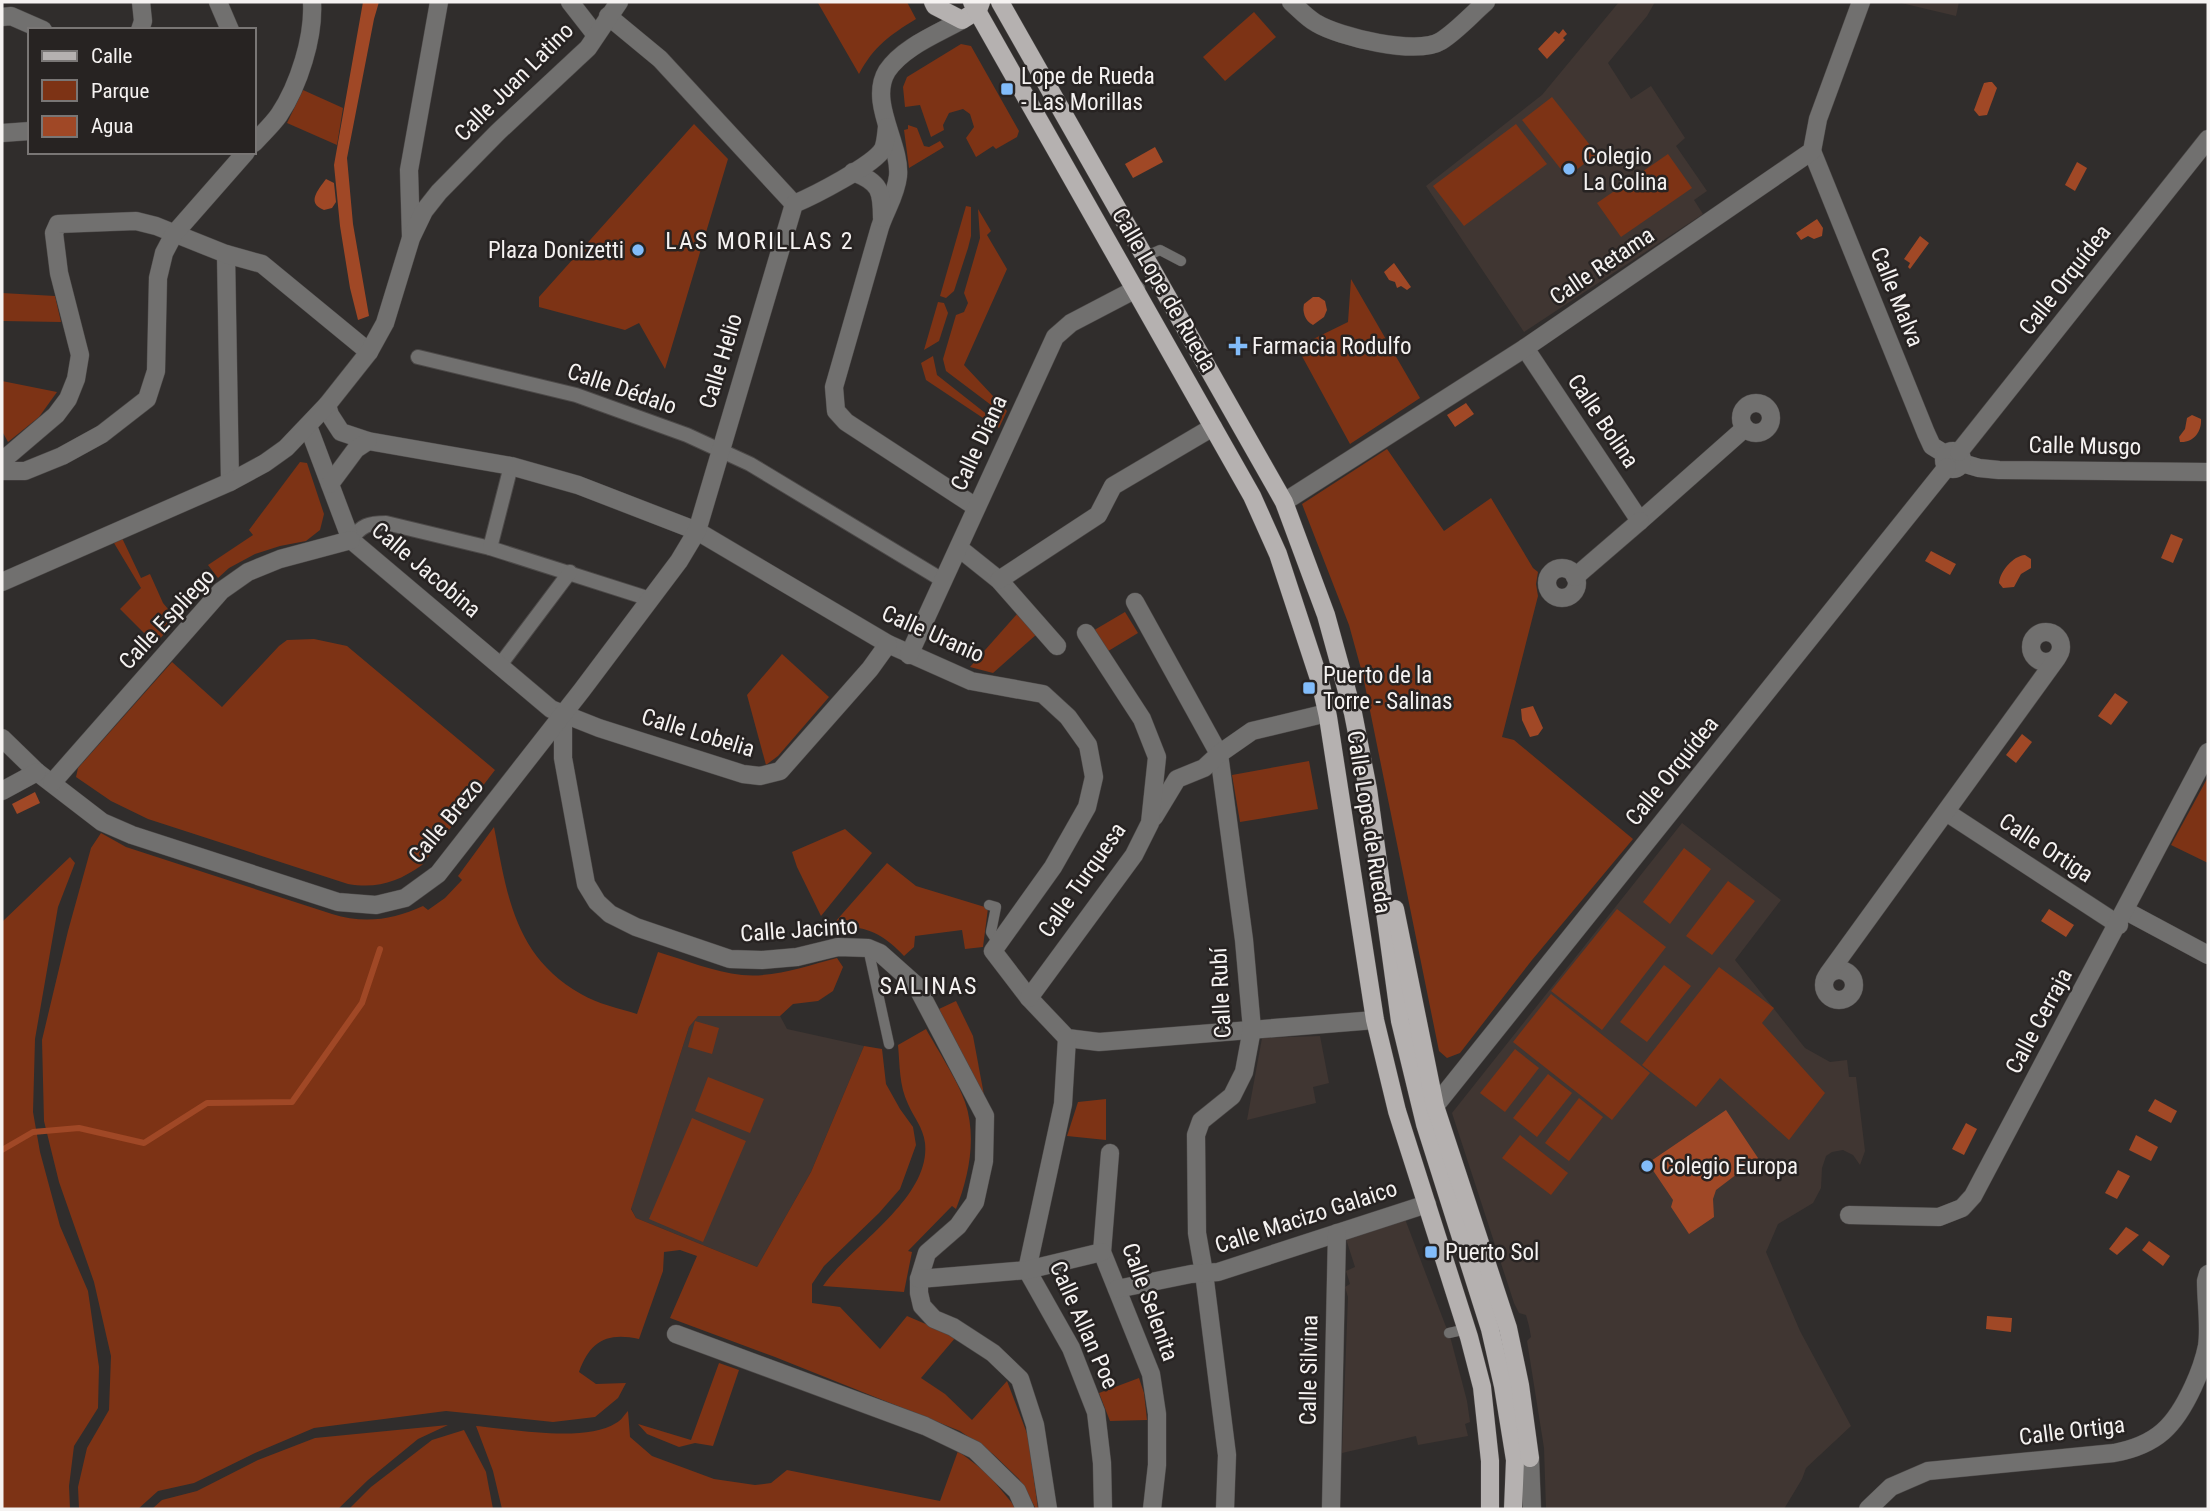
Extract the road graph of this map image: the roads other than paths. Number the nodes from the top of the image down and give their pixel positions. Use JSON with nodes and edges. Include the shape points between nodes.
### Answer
{"nodes":[{"id":1,"x":141,"y":2,"type":"edge"},
{"id":2,"x":218,"y":2,"type":"edge"},
{"id":3,"x":312,"y":2,"type":"edge"},
{"id":4,"x":439,"y":2,"type":"edge"},
{"id":5,"x":570,"y":2,"type":"edge"},
{"id":6,"x":1000,"y":2,"type":"edge"},
{"id":7,"x":1291,"y":2,"type":"edge"},
{"id":8,"x":1486,"y":2,"type":"edge"},
{"id":9,"x":1861,"y":2,"type":"edge"},
{"id":10,"x":934,"y":4,"type":"edge"},
{"id":11,"x":977,"y":5,"type":"edge"},
{"id":12,"x":614,"y":9,"type":"edge"},
{"id":13,"x":2,"y":17,"type":"edge"},
{"id":14,"x":961,"y":20,"type":"junction"},
{"id":15,"x":38,"y":28,"type":"edge"},
{"id":16,"x":141,"y":28,"type":"edge"},
{"id":17,"x":229,"y":28,"type":"edge"},
{"id":18,"x":595,"y":34,"type":"junction"},
{"id":19,"x":927,"y":40,"type":"junction"},
{"id":20,"x":887,"y":127,"type":"junction"},
{"id":21,"x":28,"y":131,"type":"edge"},
{"id":22,"x":2,"y":133,"type":"edge"},
{"id":23,"x":2208,"y":139,"type":"edge"},
{"id":24,"x":256,"y":141,"type":"edge"},
{"id":25,"x":1812,"y":151,"type":"junction"},
{"id":26,"x":244,"y":154,"type":"edge"},
{"id":27,"x":409,"y":170,"type":"junction"},
{"id":28,"x":853,"y":172,"type":"junction"},
{"id":29,"x":439,"y":192,"type":"junction"},
{"id":30,"x":794,"y":204,"type":"junction"},
{"id":31,"x":882,"y":222,"type":"junction"},
{"id":32,"x":174,"y":234,"type":"junction"},
{"id":33,"x":411,"y":238,"type":"junction"},
{"id":34,"x":1166,"y":239,"type":"dead end"},
{"id":35,"x":1152,"y":253,"type":"junction"},
{"id":36,"x":226,"y":254,"type":"junction"},
{"id":37,"x":1181,"y":261,"type":"dead end"},
{"id":38,"x":1136,"y":289,"type":"junction"},
{"id":39,"x":1525,"y":348,"type":"junction"},
{"id":40,"x":369,"y":352,"type":"junction"},
{"id":41,"x":418,"y":357,"type":"dead end"},
{"id":42,"x":327,"y":405,"type":"junction"},
{"id":43,"x":308,"y":426,"type":"junction"},
{"id":44,"x":1213,"y":427,"type":"junction"},
{"id":45,"x":1745,"y":428,"type":"dead end"},
{"id":46,"x":368,"y":441,"type":"junction"},
{"id":47,"x":720,"y":450,"type":"junction"},
{"id":48,"x":1953,"y":459,"type":"junction"},
{"id":49,"x":2,"y":461,"type":"edge"},
{"id":50,"x":511,"y":466,"type":"junction"},
{"id":51,"x":2,"y":471,"type":"edge"},
{"id":52,"x":2208,"y":472,"type":"edge"},
{"id":53,"x":230,"y":482,"type":"junction"},
{"id":54,"x":330,"y":484,"type":"junction"},
{"id":55,"x":1284,"y":502,"type":"junction"},
{"id":56,"x":976,"y":507,"type":"junction"},
{"id":57,"x":1640,"y":521,"type":"junction"},
{"id":58,"x":696,"y":531,"type":"junction"},
{"id":59,"x":351,"y":540,"type":"junction"},
{"id":60,"x":490,"y":548,"type":"junction"},
{"id":61,"x":959,"y":548,"type":"junction"},
{"id":62,"x":570,"y":572,"type":"junction"},
{"id":63,"x":1575,"y":577,"type":"dead end"},
{"id":64,"x":999,"y":580,"type":"junction"},
{"id":65,"x":944,"y":581,"type":"junction"},
{"id":66,"x":2,"y":582,"type":"edge"},
{"id":67,"x":650,"y":599,"type":"junction"},
{"id":68,"x":1135,"y":602,"type":"dead end"},
{"id":69,"x":1086,"y":634,"type":"dead end"},
{"id":70,"x":888,"y":644,"type":"junction"},
{"id":71,"x":1057,"y":646,"type":"dead end"},
{"id":72,"x":909,"y":654,"type":"junction"},
{"id":73,"x":2057,"y":658,"type":"dead end"},
{"id":74,"x":500,"y":665,"type":"junction"},
{"id":75,"x":1327,"y":713,"type":"junction"},
{"id":76,"x":564,"y":714,"type":"junction"},
{"id":77,"x":2,"y":738,"type":"edge"},
{"id":78,"x":2208,"y":752,"type":"edge"},
{"id":79,"x":1219,"y":754,"type":"junction"},
{"id":80,"x":45,"y":777,"type":"junction"},
{"id":81,"x":2,"y":791,"type":"edge"},
{"id":82,"x":1946,"y":812,"type":"junction"},
{"id":83,"x":1150,"y":823,"type":"junction"},
{"id":84,"x":1378,"y":868,"type":"junction"},
{"id":85,"x":989,"y":905,"type":"dead end"},
{"id":86,"x":2122,"y":918,"type":"junction"},
{"id":87,"x":998,"y":943,"type":"junction"},
{"id":88,"x":868,"y":948,"type":"junction"},
{"id":89,"x":2208,"y":956,"type":"edge"},
{"id":90,"x":1828,"y":974,"type":"dead end"},
{"id":91,"x":1029,"y":998,"type":"junction"},
{"id":92,"x":1375,"y":1020,"type":"junction"},
{"id":93,"x":1252,"y":1029,"type":"junction"},
{"id":94,"x":1067,"y":1038,"type":"junction"},
{"id":95,"x":889,"y":1044,"type":"dead end"},
{"id":96,"x":1435,"y":1106,"type":"junction"},
{"id":97,"x":1424,"y":1124,"type":"junction"},
{"id":98,"x":1110,"y":1153,"type":"dead end"},
{"id":99,"x":1412,"y":1161,"type":"junction"},
{"id":100,"x":1427,"y":1204,"type":"junction"},
{"id":101,"x":1849,"y":1215,"type":"dead end"},
{"id":102,"x":1337,"y":1233,"type":"junction"},
{"id":103,"x":1102,"y":1252,"type":"junction"},
{"id":104,"x":1027,"y":1270,"type":"junction"},
{"id":105,"x":1204,"y":1273,"type":"junction"},
{"id":106,"x":2208,"y":1274,"type":"edge"},
{"id":107,"x":919,"y":1279,"type":"junction"},
{"id":108,"x":1117,"y":1289,"type":"junction"},
{"id":109,"x":676,"y":1334,"type":"dead end"},
{"id":110,"x":1530,"y":1458,"type":"joint"},
{"id":111,"x":1025,"y":1509,"type":"edge"},
{"id":112,"x":1048,"y":1509,"type":"edge"},
{"id":113,"x":1103,"y":1509,"type":"edge"},
{"id":114,"x":1152,"y":1509,"type":"edge"},
{"id":115,"x":1225,"y":1509,"type":"edge"},
{"id":116,"x":1331,"y":1509,"type":"edge"},
{"id":117,"x":1490,"y":1509,"type":"edge"},
{"id":118,"x":1513,"y":1509,"type":"edge"},
{"id":119,"x":1532,"y":1509,"type":"edge"},
{"id":120,"x":1868,"y":1509,"type":"edge"}],
"edges":[{"from":1,"to":16,"type":"street"},
{"from":2,"to":17,"type":"street"},
{"from":3,"to":24,"type":"street","via":[[308,45],[295,81],[279,115]]},
{"from":4,"to":27,"type":"street"},
{"from":5,"to":18,"type":"street"},
{"from":6,"to":35,"type":"main road","name":"Calle Lope de Rueda"},
{"from":7,"to":8,"type":"street","via":[[1315,23],[1344,36],[1404,46],[1440,42]]},
{"from":9,"to":25,"type":"street","via":[[1818,119]]},
{"from":10,"to":14,"type":"main road"},
{"from":10,"to":19,"type":"street"},
{"from":11,"to":14,"type":"main road"},
{"from":11,"to":38,"type":"main road","name":"Calle Lope de Rueda"},
{"from":12,"to":18,"type":"street","name":"Calle Juan Latino"},
{"from":12,"to":30,"type":"street"},
{"from":13,"to":15,"type":"street","via":[[11,16]]},
{"from":14,"to":19,"type":"street"},
{"from":18,"to":29,"type":"street","name":"Calle Juan Latino","via":[[588,48]]},
{"from":19,"to":20,"type":"street","via":[[900,55],[885,74],[882,90]]},
{"from":20,"to":28,"type":"street","via":[[882,151]]},
{"from":20,"to":31,"type":"street","via":[[898,173]]},
{"from":21,"to":22,"type":"street"},
{"from":23,"to":48,"type":"street","name":"Calle Orquídea"},
{"from":25,"to":39,"type":"street","name":"Calle Retama"},
{"from":25,"to":48,"type":"street","name":"Calle Malva","via":[[1926,433],[1932,446]]},
{"from":26,"to":32,"type":"street"},
{"from":27,"to":29,"type":"street","via":[[415,188],[426,194]]},
{"from":27,"to":33,"type":"street"},
{"from":28,"to":30,"type":"street"},
{"from":28,"to":31,"type":"street","via":[[867,177],[881,193]]},
{"from":29,"to":33,"type":"street","name":"Calle Juan Latino"},
{"from":30,"to":47,"type":"street","name":"Calle Helio"},
{"from":31,"to":56,"type":"street","via":[[834,387],[836,411]]},
{"from":32,"to":36,"type":"street"},
{"from":32,"to":49,"type":"street","via":[[136,221],[58,224],[54,233],[59,273],[80,355],[76,379],[56,415]]},
{"from":32,"to":51,"type":"street","via":[[158,278],[156,371],[147,399],[102,434],[62,456],[25,471]]},
{"from":33,"to":40,"type":"street","via":[[386,323]]},
{"from":34,"to":35,"type":"lane"},
{"from":35,"to":37,"type":"lane"},
{"from":35,"to":55,"type":"main road","name":"Calle Lope de Rueda"},
{"from":36,"to":40,"type":"street","via":[[262,264]]},
{"from":36,"to":53,"type":"street"},
{"from":38,"to":44,"type":"main road","name":"Calle Lope de Rueda"},
{"from":38,"to":56,"type":"street","name":"Calle Diana","via":[[1071,323],[1055,337]]},
{"from":39,"to":55,"type":"street","name":"Calle Retama"},
{"from":39,"to":57,"type":"street","name":"Calle Bolina"},
{"from":40,"to":42,"type":"street"},
{"from":41,"to":47,"type":"street","name":"Calle Dédalo","via":[[576,395]]},
{"from":42,"to":43,"type":"street"},
{"from":42,"to":46,"type":"street","name":"Calle Uranio","via":[[341,432]]},
{"from":43,"to":53,"type":"street","via":[[286,448]]},
{"from":43,"to":54,"type":"street","name":"Calle Jacobina"},
{"from":44,"to":64,"type":"street","via":[[1114,486],[1098,515]]},
{"from":44,"to":75,"type":"main road","name":"Calle Lope de Rueda","via":[[1278,554],[1311,649]]},
{"from":45,"to":57,"type":"street"},
{"from":46,"to":50,"type":"street","name":"Calle Uranio"},
{"from":46,"to":54,"type":"street","via":[[356,449]]},
{"from":47,"to":58,"type":"street","name":"Calle Helio"},
{"from":47,"to":65,"type":"street","name":"Calle Dédalo"},
{"from":48,"to":52,"type":"street","name":"Calle Musgo","via":[[1999,470]]},
{"from":48,"to":96,"type":"street","name":"Calle Orquídea"},
{"from":50,"to":58,"type":"street","name":"Calle Uranio","via":[[578,485]]},
{"from":50,"to":60,"type":"street"},
{"from":53,"to":66,"type":"street"},
{"from":54,"to":59,"type":"street","name":"Calle Jacobina"},
{"from":55,"to":84,"type":"main road","name":"Calle Lope de Rueda","via":[[1326,615],[1353,713]]},
{"from":56,"to":61,"type":"street","name":"Calle Diana"},
{"from":57,"to":63,"type":"street"},
{"from":58,"to":67,"type":"street","name":"Calle Brezo"},
{"from":58,"to":70,"type":"street","name":"Calle Uranio"},
{"from":59,"to":60,"type":"street","via":[[359,528],[386,523]]},
{"from":59,"to":74,"type":"street","name":"Calle Jacobina"},
{"from":59,"to":80,"type":"street","name":"Calle Espliego","via":[[280,559],[248,572],[221,591]]},
{"from":60,"to":62,"type":"street"},
{"from":61,"to":64,"type":"street"},
{"from":61,"to":65,"type":"street","name":"Calle Diana"},
{"from":62,"to":67,"type":"street"},
{"from":62,"to":74,"type":"street"},
{"from":64,"to":71,"type":"street"},
{"from":65,"to":72,"type":"street","name":"Calle Diana"},
{"from":67,"to":76,"type":"street","name":"Calle Brezo"},
{"from":68,"to":79,"type":"street","name":"Calle Rubí"},
{"from":69,"to":83,"type":"street","name":"Calle Turquesa","via":[[1142,719],[1157,757]]},
{"from":70,"to":72,"type":"street","name":"Calle Uranio"},
{"from":70,"to":76,"type":"street","name":"Calle Lobelia","via":[[780,771],[770,775],[743,774]]},
{"from":72,"to":87,"type":"street","name":"Calle Uranio","via":[[971,681],[1043,694],[1088,745],[1094,777],[1087,807],[1053,867]]},
{"from":73,"to":82,"type":"street"},
{"from":74,"to":76,"type":"street","name":"Calle Jacobina","via":[[551,709]]},
{"from":75,"to":79,"type":"street","via":[[1252,731]]},
{"from":75,"to":92,"type":"main road","name":"Calle Lope de Rueda"},
{"from":76,"to":80,"type":"street","name":"Calle Brezo","via":[[439,874],[405,898],[376,905],[338,902],[132,835],[102,822]]},
{"from":76,"to":88,"type":"street","name":"Calle Jacinto","via":[[563,758],[586,884],[610,914],[730,959],[762,960],[838,947]]},
{"from":77,"to":80,"type":"street","name":"Calle Brezo"},
{"from":78,"to":86,"type":"street","name":"Calle Cerraja"},
{"from":79,"to":83,"type":"street","via":[[1204,768],[1177,779]]},
{"from":79,"to":93,"type":"street","name":"Calle Rubí"},
{"from":80,"to":81,"type":"street"},
{"from":82,"to":86,"type":"street","name":"Calle Ortiga"},
{"from":82,"to":90,"type":"street"},
{"from":83,"to":91,"type":"street","name":"Calle Turquesa","via":[[1134,855]]},
{"from":84,"to":96,"type":"main road","name":"Calle Lope de Rueda","via":[[1390,886]]},
{"from":84,"to":97,"type":"main road","name":"Calle Lope de Rueda","via":[[1399,1021]]},
{"from":85,"to":87,"type":"lane","via":[[996,907],[991,932]]},
{"from":86,"to":89,"type":"street","name":"Calle Ortiga"},
{"from":86,"to":101,"type":"street","name":"Calle Cerraja","via":[[1973,1196],[1962,1208],[1939,1217]]},
{"from":87,"to":91,"type":"street","via":[[993,951]]},
{"from":88,"to":95,"type":"lane"},
{"from":88,"to":107,"type":"street","name":"Calle Jacinto","via":[[916,985],[985,1116],[984,1161],[975,1202],[928,1254]]},
{"from":91,"to":94,"type":"street"},
{"from":92,"to":93,"type":"street"},
{"from":92,"to":99,"type":"main road","name":"Calle Lope de Rueda"},
{"from":93,"to":94,"type":"street","via":[[1099,1042]]},
{"from":93,"to":105,"type":"street","name":"Calle Rubí","via":[[1244,1072],[1232,1096],[1200,1121],[1196,1135],[1197,1233]]},
{"from":94,"to":104,"type":"street","name":"Calle Allan Poe","via":[[1063,1104]]},
{"from":96,"to":97,"type":"main road"},
{"from":96,"to":110,"type":"main road","name":"Calle Lope de Rueda","via":[[1508,1328]]},
{"from":97,"to":99,"type":"main road"},
{"from":97,"to":118,"type":"main road","name":"Calle Lope de Rueda","via":[[1490,1329],[1515,1460]]},
{"from":98,"to":103,"type":"street","name":"Calle Selenita"},
{"from":99,"to":100,"type":"main road","name":"Calle Lope de Rueda"},
{"from":100,"to":102,"type":"street","name":"Calle Macizo Galaico"},
{"from":100,"to":117,"type":"main road","name":"Calle Lope de Rueda","via":[[1458,1331],[1482,1387]]},
{"from":102,"to":105,"type":"street","name":"Calle Macizo Galaico"},
{"from":102,"to":116,"type":"street","name":"Calle Silvina"},
{"from":103,"to":104,"type":"street"},
{"from":103,"to":108,"type":"street","name":"Calle Selenita"},
{"from":104,"to":107,"type":"street"},
{"from":104,"to":113,"type":"street","name":"Calle Allan Poe","via":[[1071,1348],[1096,1412]]},
{"from":105,"to":108,"type":"street","name":"Calle Macizo Galaico"},
{"from":105,"to":115,"type":"street","name":"Calle Rubí","via":[[1227,1455]]},
{"from":106,"to":120,"type":"street","name":"Calle Ortiga","via":[[2207,1345],[2200,1371],[2180,1414],[2149,1442],[2114,1453],[1927,1471],[1891,1488]]},
{"from":107,"to":112,"type":"street","via":[[922,1306],[934,1319],[993,1353],[1020,1380],[1035,1425]]},
{"from":108,"to":114,"type":"street","name":"Calle Selenita","via":[[1151,1374],[1157,1413]]},
{"from":109,"to":111,"type":"street","via":[[925,1426],[975,1450],[1017,1491]]},
{"from":110,"to":119,"type":"street","name":"Calle Lope de Rueda"}]}
